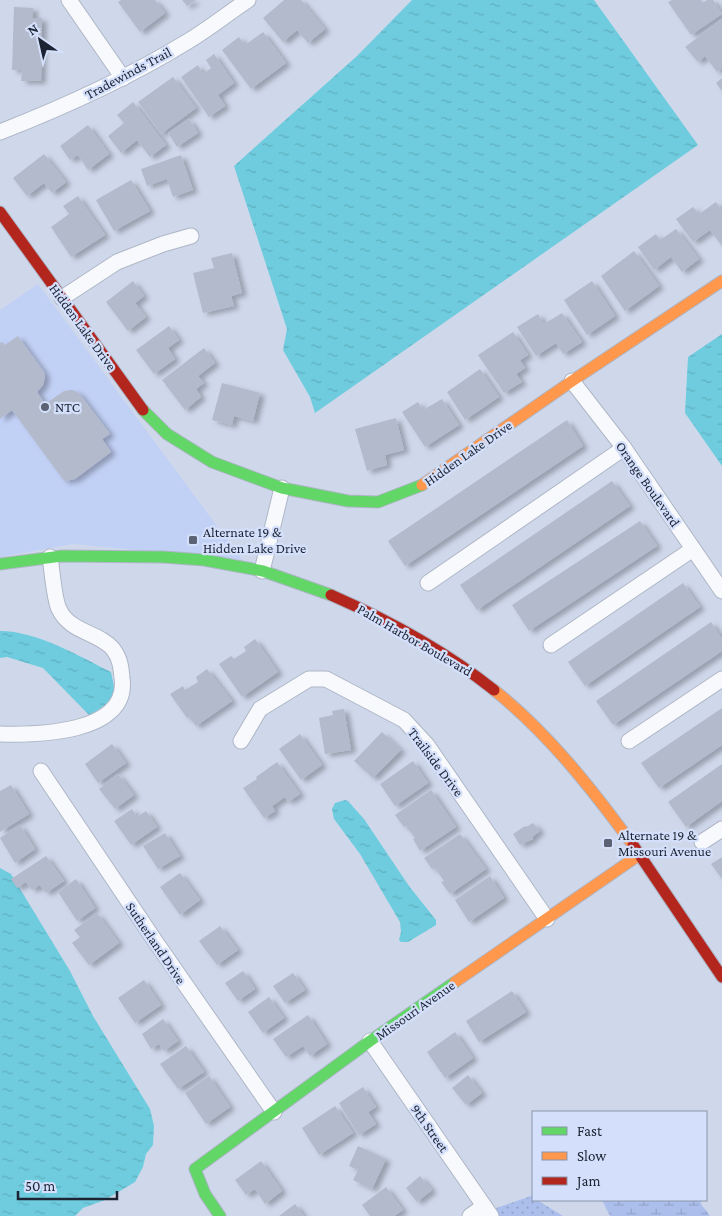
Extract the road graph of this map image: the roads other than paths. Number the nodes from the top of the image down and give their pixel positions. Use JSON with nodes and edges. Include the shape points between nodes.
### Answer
{"nodes":[{"id":1,"x":69,"y":0,"type":"edge"},
{"id":2,"x":248,"y":0,"type":"edge"},
{"id":3,"x":123,"y":78,"type":"junction"},
{"id":4,"x":0,"y":132,"type":"edge"},
{"id":5,"x":0,"y":212,"type":"edge"},
{"id":6,"x":191,"y":236,"type":"dead end"},
{"id":7,"x":722,"y":281,"type":"edge"},
{"id":8,"x":62,"y":298,"type":"junction"},
{"id":9,"x":572,"y":381,"type":"junction"},
{"id":10,"x":624,"y":448,"type":"junction"},
{"id":11,"x":282,"y":488,"type":"junction"},
{"id":12,"x":693,"y":548,"type":"junction"},
{"id":13,"x":50,"y":557,"type":"junction"},
{"id":14,"x":0,"y":564,"type":"edge"},
{"id":15,"x":262,"y":571,"type":"junction"},
{"id":16,"x":428,"y":583,"type":"dead end"},
{"id":17,"x":722,"y":590,"type":"edge"},
{"id":18,"x":551,"y":645,"type":"dead end"},
{"id":19,"x":722,"y":679,"type":"edge"},
{"id":20,"x":0,"y":734,"type":"edge"},
{"id":21,"x":241,"y":741,"type":"dead end"},
{"id":22,"x":629,"y":741,"type":"dead end"},
{"id":23,"x":41,"y":772,"type":"dead end"},
{"id":24,"x":722,"y":829,"type":"edge"},
{"id":25,"x":702,"y":842,"type":"dead end"},
{"id":26,"x":639,"y":855,"type":"junction"},
{"id":27,"x":547,"y":918,"type":"junction"},
{"id":28,"x":722,"y":977,"type":"edge"},
{"id":29,"x":370,"y":1041,"type":"junction"},
{"id":30,"x":274,"y":1112,"type":"junction"},
{"id":31,"x":488,"y":1211,"type":"edge"},
{"id":32,"x":220,"y":1216,"type":"edge"},
{"id":33,"x":470,"y":1216,"type":"edge"}],
"edges":[{"from":1,"to":3,"type":"street"},
{"from":2,"to":3,"type":"street","name":"Tradewinds Trail","via":[[186,42]]},
{"from":3,"to":4,"type":"street","name":"Tradewinds Trail","via":[[60,109]]},
{"from":5,"to":8,"type":"street","name":"Hidden Lake Drive"},
{"from":6,"to":8,"type":"street","via":[[117,262]]},
{"from":7,"to":9,"type":"street","name":"Hidden Lake Drive"},
{"from":8,"to":11,"type":"street","name":"Hidden Lake Drive","via":[[140,407],[167,434],[212,462]]},
{"from":9,"to":10,"type":"street","name":"Orange Boulevard"},
{"from":9,"to":11,"type":"street","name":"Hidden Lake Drive","via":[[412,490],[378,502],[348,501]]},
{"from":10,"to":12,"type":"street","name":"Orange Boulevard"},
{"from":10,"to":16,"type":"street"},
{"from":11,"to":15,"type":"street"},
{"from":12,"to":17,"type":"street","name":"Orange Boulevard"},
{"from":12,"to":18,"type":"street"},
{"from":13,"to":14,"type":"street","name":"Palm Harbor Boulevard"},
{"from":13,"to":15,"type":"street","name":"Palm Harbor Boulevard","via":[[151,556],[196,559]]},
{"from":13,"to":20,"type":"street","via":[[59,609],[71,624],[112,648],[120,660],[124,688],[119,700],[103,718],[60,732]]},
{"from":15,"to":26,"type":"street","name":"Palm Harbor Boulevard","via":[[353,604],[384,619],[459,663],[495,690],[576,772]]},
{"from":19,"to":22,"type":"street"},
{"from":21,"to":27,"type":"street","name":"Trailside Drive","via":[[260,710],[309,679],[326,679],[404,720],[427,745]]},
{"from":23,"to":30,"type":"street","name":"Sutherland Drive"},
{"from":24,"to":25,"type":"street"},
{"from":26,"to":27,"type":"street","name":"Missouri Avenue"},
{"from":26,"to":28,"type":"street","name":"Palm Harbor Boulevard"},
{"from":27,"to":29,"type":"street","name":"Missouri Avenue"},
{"from":29,"to":30,"type":"street","name":"Missouri Avenue"},
{"from":29,"to":31,"type":"street","name":"9th Street"},
{"from":30,"to":32,"type":"street","name":"Missouri Avenue","via":[[195,1169],[207,1198]]},
{"from":31,"to":33,"type":"street"}]}
